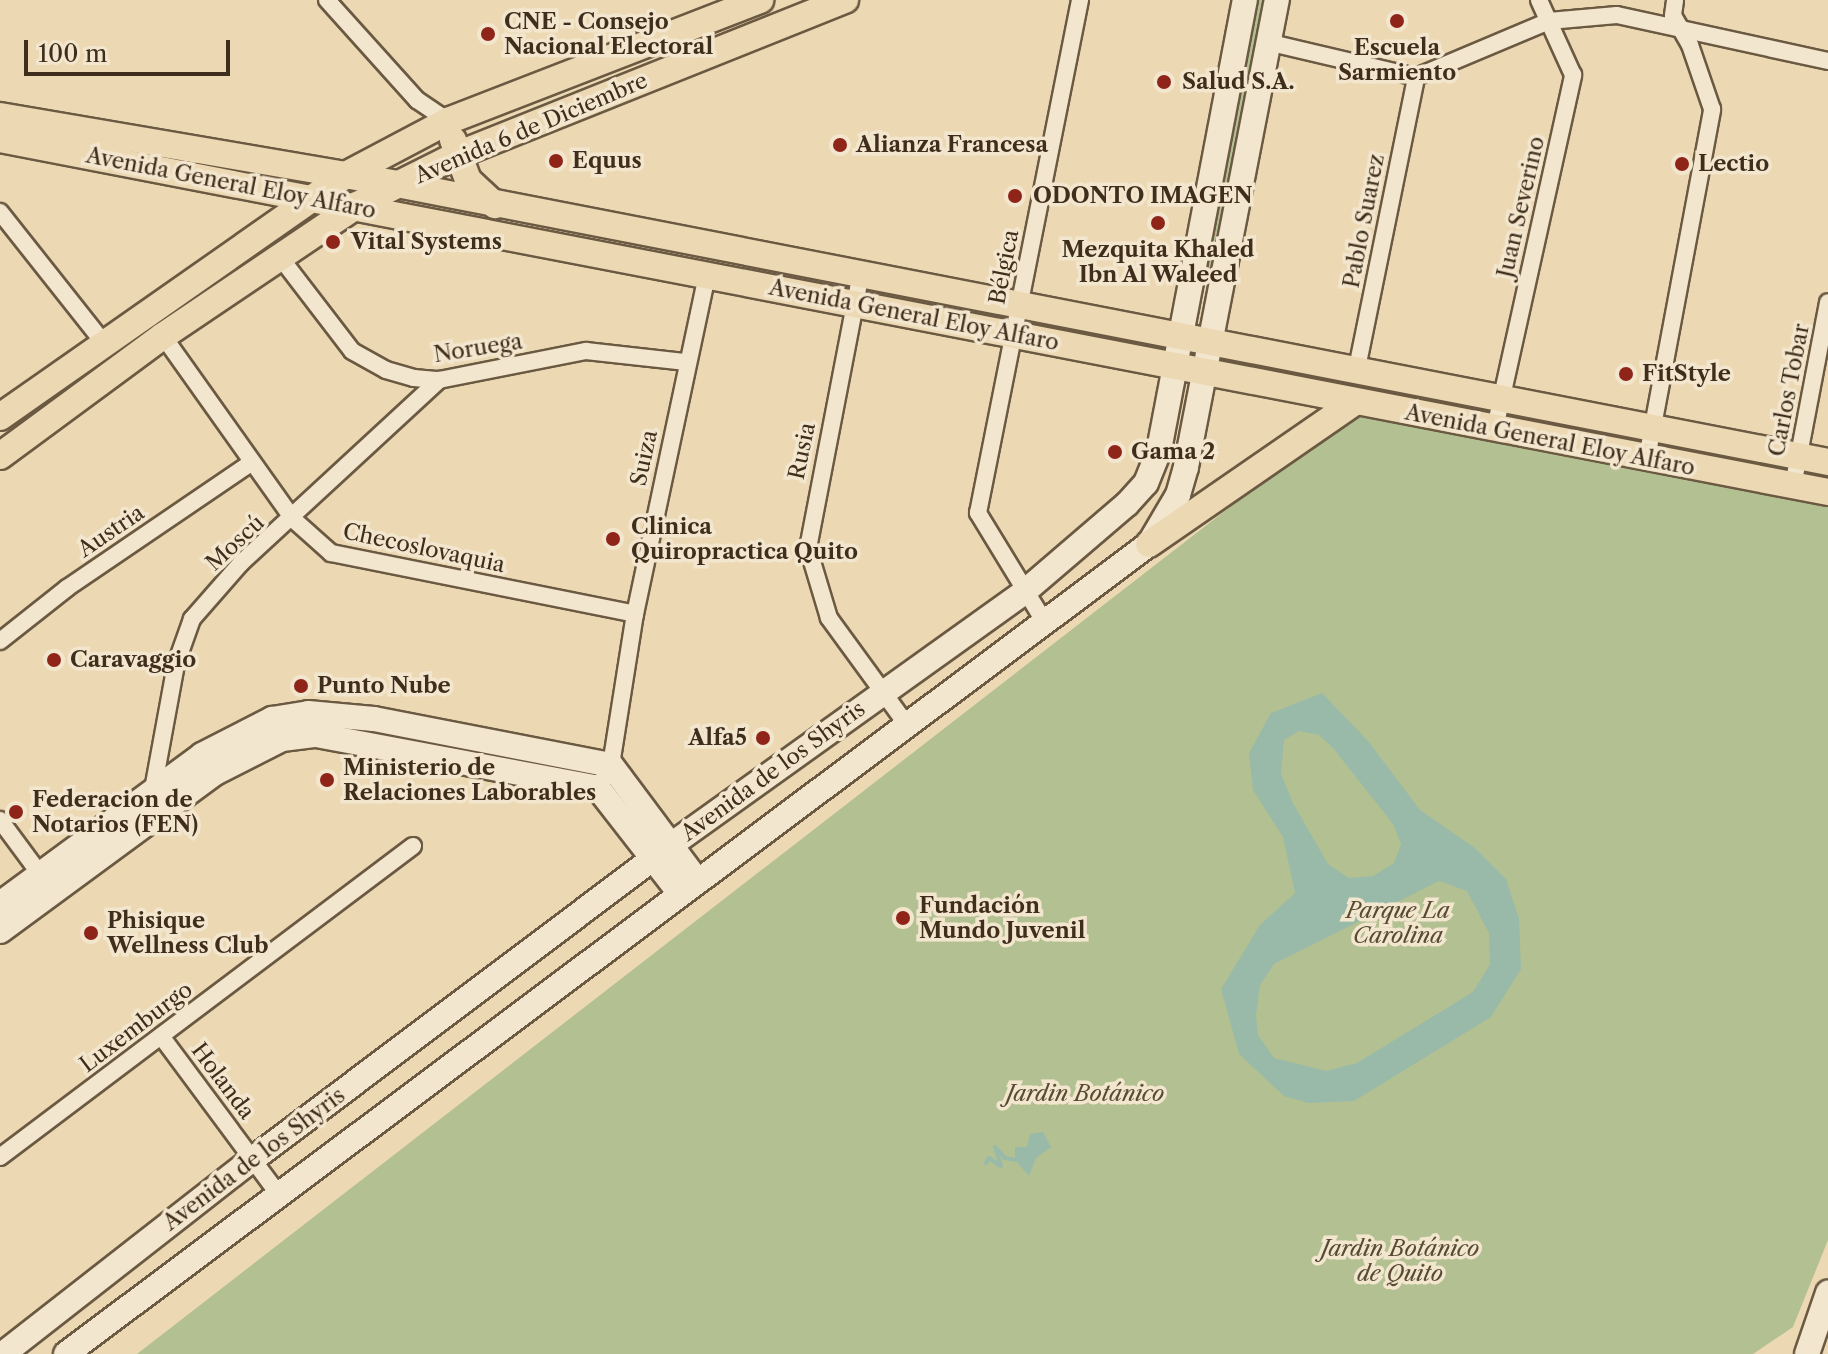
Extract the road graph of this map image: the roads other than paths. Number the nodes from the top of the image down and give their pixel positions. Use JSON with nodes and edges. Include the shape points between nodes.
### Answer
{"nodes":[{"id":1,"x":327,"y":0,"type":"edge"},
{"id":2,"x":760,"y":0,"type":"edge"},
{"id":3,"x":845,"y":0,"type":"edge"},
{"id":4,"x":1080,"y":0,"type":"edge"},
{"id":5,"x":1245,"y":0,"type":"edge"},
{"id":6,"x":1277,"y":0,"type":"edge"},
{"id":7,"x":1539,"y":0,"type":"edge"},
{"id":8,"x":1675,"y":0,"type":"edge"},
{"id":9,"x":1549,"y":21,"type":"junction"},
{"id":10,"x":1680,"y":28,"type":"junction"},
{"id":11,"x":1267,"y":42,"type":"junction"},
{"id":12,"x":1828,"y":61,"type":"edge"},
{"id":13,"x":1416,"y":77,"type":"junction"},
{"id":14,"x":417,"y":100,"type":"junction"},
{"id":15,"x":0,"y":116,"type":"edge"},
{"id":16,"x":448,"y":121,"type":"junction"},
{"id":17,"x":416,"y":138,"type":"junction"},
{"id":18,"x":0,"y":139,"type":"edge"},
{"id":19,"x":490,"y":142,"type":"junction"},
{"id":20,"x":457,"y":155,"type":"junction"},
{"id":21,"x":344,"y":176,"type":"junction"},
{"id":22,"x":468,"y":180,"type":"junction"},
{"id":23,"x":397,"y":184,"type":"junction"},
{"id":24,"x":247,"y":186,"type":"junction"},
{"id":25,"x":307,"y":198,"type":"junction"},
{"id":26,"x":357,"y":205,"type":"junction"},
{"id":27,"x":495,"y":205,"type":"junction"},
{"id":28,"x":0,"y":212,"type":"edge"},
{"id":29,"x":247,"y":240,"type":"junction"},
{"id":30,"x":280,"y":257,"type":"junction"},
{"id":31,"x":861,"y":273,"type":"junction"},
{"id":32,"x":707,"y":276,"type":"junction"},
{"id":33,"x":1828,"y":302,"type":"edge"},
{"id":34,"x":854,"y":303,"type":"junction"},
{"id":35,"x":1016,"y":320,"type":"junction"},
{"id":36,"x":163,"y":336,"type":"junction"},
{"id":37,"x":1177,"y":339,"type":"junction"},
{"id":38,"x":103,"y":342,"type":"junction"},
{"id":39,"x":1206,"y":357,"type":"junction"},
{"id":40,"x":686,"y":362,"type":"junction"},
{"id":41,"x":1172,"y":365,"type":"junction"},
{"id":42,"x":1356,"y":373,"type":"junction"},
{"id":43,"x":439,"y":380,"type":"junction"},
{"id":44,"x":1501,"y":400,"type":"junction"},
{"id":45,"x":1355,"y":402,"type":"junction"},
{"id":46,"x":0,"y":417,"type":"edge"},
{"id":47,"x":1495,"y":428,"type":"junction"},
{"id":48,"x":1652,"y":429,"type":"junction"},
{"id":49,"x":0,"y":456,"type":"edge"},
{"id":50,"x":1798,"y":456,"type":"junction"},
{"id":51,"x":1647,"y":458,"type":"junction"},
{"id":52,"x":1828,"y":462,"type":"edge"},
{"id":53,"x":251,"y":463,"type":"junction"},
{"id":54,"x":1793,"y":486,"type":"junction"},
{"id":55,"x":1828,"y":492,"type":"edge"},
{"id":56,"x":293,"y":519,"type":"junction"},
{"id":57,"x":1149,"y":544,"type":"junction"},
{"id":58,"x":1023,"y":593,"type":"junction"},
{"id":59,"x":635,"y":614,"type":"junction"},
{"id":60,"x":1044,"y":621,"type":"junction"},
{"id":61,"x":0,"y":641,"type":"edge"},
{"id":62,"x":880,"y":692,"type":"junction"},
{"id":63,"x":907,"y":725,"type":"junction"},
{"id":64,"x":611,"y":765,"type":"junction"},
{"id":65,"x":598,"y":788,"type":"junction"},
{"id":66,"x":154,"y":804,"type":"junction"},
{"id":67,"x":0,"y":820,"type":"edge"},
{"id":68,"x":413,"y":846,"type":"dead end"},
{"id":69,"x":662,"y":852,"type":"junction"},
{"id":70,"x":40,"y":874,"type":"junction"},
{"id":71,"x":688,"y":886,"type":"junction"},
{"id":72,"x":0,"y":904,"type":"edge"},
{"id":73,"x":0,"y":931,"type":"edge"},
{"id":74,"x":161,"y":1036,"type":"junction"},
{"id":75,"x":0,"y":1157,"type":"edge"},
{"id":76,"x":253,"y":1159,"type":"junction"},
{"id":77,"x":277,"y":1192,"type":"junction"},
{"id":78,"x":1828,"y":1293,"type":"edge"},
{"id":79,"x":1815,"y":1341,"type":"edge"},
{"id":80,"x":3,"y":1354,"type":"edge"},
{"id":81,"x":66,"y":1354,"type":"edge"},
{"id":82,"x":1790,"y":1354,"type":"edge"}],
"edges":[{"from":1,"to":14,"type":"street"},
{"from":2,"to":16,"type":"main road","name":"Avenida 6 de Diciembre"},
{"from":3,"to":19,"type":"main road","name":"Avenida 6 de Diciembre"},
{"from":4,"to":35,"type":"street","name":"Bélgica"},
{"from":5,"to":37,"type":"main road","name":"Avenida de los Shyris"},
{"from":6,"to":11,"type":"main road","name":"Avenida de los Shyris"},
{"from":7,"to":9,"type":"street","name":"Juan Severino"},
{"from":8,"to":10,"type":"street","via":[[1673,15]]},
{"from":9,"to":10,"type":"street","via":[[1617,15]]},
{"from":9,"to":13,"type":"street"},
{"from":9,"to":44,"type":"street","name":"Juan Severino","via":[[1573,75]]},
{"from":10,"to":12,"type":"street"},
{"from":10,"to":48,"type":"street","via":[[1712,109]]},
{"from":11,"to":13,"type":"street"},
{"from":11,"to":39,"type":"main road","name":"Avenida de los Shyris"},
{"from":13,"to":42,"type":"street","name":"Pablo Suarez"},
{"from":14,"to":16,"type":"street"},
{"from":14,"to":17,"type":"street"},
{"from":15,"to":21,"type":"main road","name":"Avenida General Eloy Alfaro"},
{"from":16,"to":17,"type":"main road","name":"Avenida 6 de Diciembre"},
{"from":16,"to":20,"type":"main road"},
{"from":17,"to":21,"type":"main road","name":"Avenida 6 de Diciembre"},
{"from":18,"to":24,"type":"main road","name":"Avenida General Eloy Alfaro"},
{"from":19,"to":20,"type":"main road","name":"Avenida 6 de Diciembre"},
{"from":19,"to":22,"type":"main road"},
{"from":20,"to":22,"type":"main road"},
{"from":20,"to":23,"type":"main road","name":"Avenida 6 de Diciembre"},
{"from":21,"to":23,"type":"main road","name":"Avenida General Eloy Alfaro"},
{"from":21,"to":25,"type":"main road","name":"Avenida 6 de Diciembre"},
{"from":22,"to":27,"type":"main road"},
{"from":23,"to":26,"type":"main road","name":"Avenida 6 de Diciembre"},
{"from":23,"to":27,"type":"main road","name":"Avenida General Eloy Alfaro"},
{"from":24,"to":25,"type":"main road","name":"Avenida General Eloy Alfaro"},
{"from":24,"to":29,"type":"main road","via":[[256,206]]},
{"from":25,"to":26,"type":"main road","name":"Avenida General Eloy Alfaro"},
{"from":25,"to":29,"type":"main road","name":"Avenida 6 de Diciembre"},
{"from":26,"to":30,"type":"main road","name":"Avenida 6 de Diciembre"},
{"from":26,"to":32,"type":"main road","name":"Avenida General Eloy Alfaro"},
{"from":27,"to":31,"type":"main road","name":"Avenida General Eloy Alfaro"},
{"from":28,"to":38,"type":"street"},
{"from":29,"to":38,"type":"main road","name":"Avenida 6 de Diciembre"},
{"from":30,"to":36,"type":"main road","name":"Avenida 6 de Diciembre"},
{"from":30,"to":43,"type":"street","name":"Noruega","via":[[352,351],[386,370]]},
{"from":31,"to":34,"type":"street","name":"Rusia"},
{"from":31,"to":35,"type":"main road","name":"Avenida General Eloy Alfaro"},
{"from":32,"to":34,"type":"main road","name":"Avenida General Eloy Alfaro"},
{"from":32,"to":40,"type":"street","name":"Suiza"},
{"from":33,"to":50,"type":"street","name":"Carlos Tobar"},
{"from":34,"to":35,"type":"main road","name":"Avenida General Eloy Alfaro"},
{"from":34,"to":62,"type":"street","name":"Rusia","via":[[808,548],[829,618]]},
{"from":35,"to":37,"type":"main road","name":"Avenida General Eloy Alfaro"},
{"from":35,"to":41,"type":"main road","name":"Avenida General Eloy Alfaro"},
{"from":35,"to":58,"type":"street","name":"Bélgica","via":[[978,513]]},
{"from":36,"to":49,"type":"main road","name":"Avenida 6 de Diciembre"},
{"from":36,"to":53,"type":"street","name":"Checoslovaquia"},
{"from":37,"to":39,"type":"main road","name":"Avenida General Eloy Alfaro"},
{"from":37,"to":41,"type":"main road","name":"Avenida de los Shyris"},
{"from":38,"to":46,"type":"main road","name":"Avenida 6 de Diciembre"},
{"from":39,"to":41,"type":"main road","name":"Avenida General Eloy Alfaro"},
{"from":39,"to":42,"type":"main road","name":"Avenida General Eloy Alfaro"},
{"from":39,"to":45,"type":"main road","name":"Avenida General Eloy Alfaro"},
{"from":39,"to":57,"type":"main road","name":"Avenida de los Shyris","via":[[1178,495]]},
{"from":40,"to":43,"type":"street","name":"Noruega","via":[[586,351]]},
{"from":40,"to":59,"type":"street","name":"Suiza"},
{"from":41,"to":58,"type":"main road","name":"Avenida de los Shyris","via":[[1165,423],[1146,483]]},
{"from":42,"to":44,"type":"main road","name":"Avenida General Eloy Alfaro"},
{"from":43,"to":56,"type":"street","name":"Moscú","via":[[307,499]]},
{"from":44,"to":47,"type":"street","name":"Juan Severino"},
{"from":44,"to":48,"type":"main road","name":"Avenida General Eloy Alfaro"},
{"from":45,"to":47,"type":"main road","name":"Avenida General Eloy Alfaro"},
{"from":45,"to":57,"type":"main road"},
{"from":47,"to":51,"type":"main road","name":"Avenida General Eloy Alfaro"},
{"from":48,"to":50,"type":"main road","name":"Avenida General Eloy Alfaro"},
{"from":48,"to":51,"type":"street"},
{"from":50,"to":52,"type":"main road","name":"Avenida General Eloy Alfaro"},
{"from":50,"to":54,"type":"street","name":"Carlos Tobar"},
{"from":51,"to":54,"type":"main road","name":"Avenida General Eloy Alfaro"},
{"from":53,"to":56,"type":"street","name":"Checoslovaquia"},
{"from":53,"to":61,"type":"street","name":"Austria","via":[[67,588]]},
{"from":54,"to":55,"type":"main road","name":"Avenida General Eloy Alfaro"},
{"from":56,"to":59,"type":"street","name":"Checoslovaquia","via":[[331,553]]},
{"from":56,"to":66,"type":"street","name":"Moscú","via":[[241,563],[192,619],[176,664]]},
{"from":57,"to":60,"type":"main road","name":"Avenida de los Shyris"},
{"from":58,"to":60,"type":"street","name":"Bélgica"},
{"from":58,"to":62,"type":"main road","name":"Avenida de los Shyris"},
{"from":59,"to":64,"type":"street","name":"Suiza"},
{"from":60,"to":63,"type":"main road","name":"Avenida de los Shyris"},
{"from":62,"to":63,"type":"street","name":"Rusia"},
{"from":62,"to":69,"type":"main road","name":"Avenida de los Shyris"},
{"from":63,"to":71,"type":"main road","name":"Avenida de los Shyris"},
{"from":64,"to":65,"type":"street","name":"Suiza"},
{"from":64,"to":66,"type":"main road","via":[[374,719],[308,713],[272,719],[202,755]]},
{"from":64,"to":69,"type":"main road"},
{"from":65,"to":66,"type":"main road","via":[[316,735],[282,739]]},
{"from":65,"to":69,"type":"main road"},
{"from":66,"to":70,"type":"main road"},
{"from":66,"to":73,"type":"main road"},
{"from":67,"to":70,"type":"street"},
{"from":68,"to":74,"type":"street","name":"Luxemburgo"},
{"from":69,"to":71,"type":"main road"},
{"from":69,"to":76,"type":"main road","name":"Avenida de los Shyris"},
{"from":70,"to":72,"type":"main road"},
{"from":71,"to":77,"type":"main road","name":"Avenida de los Shyris"},
{"from":74,"to":75,"type":"street","name":"Luxemburgo"},
{"from":74,"to":76,"type":"street","name":"Holanda"},
{"from":76,"to":77,"type":"street","name":"Holanda"},
{"from":76,"to":80,"type":"main road","name":"Avenida de los Shyris"},
{"from":77,"to":81,"type":"main road","name":"Avenida de los Shyris"},
{"from":78,"to":79,"type":"main road"},
{"from":79,"to":82,"type":"main road"}]}
